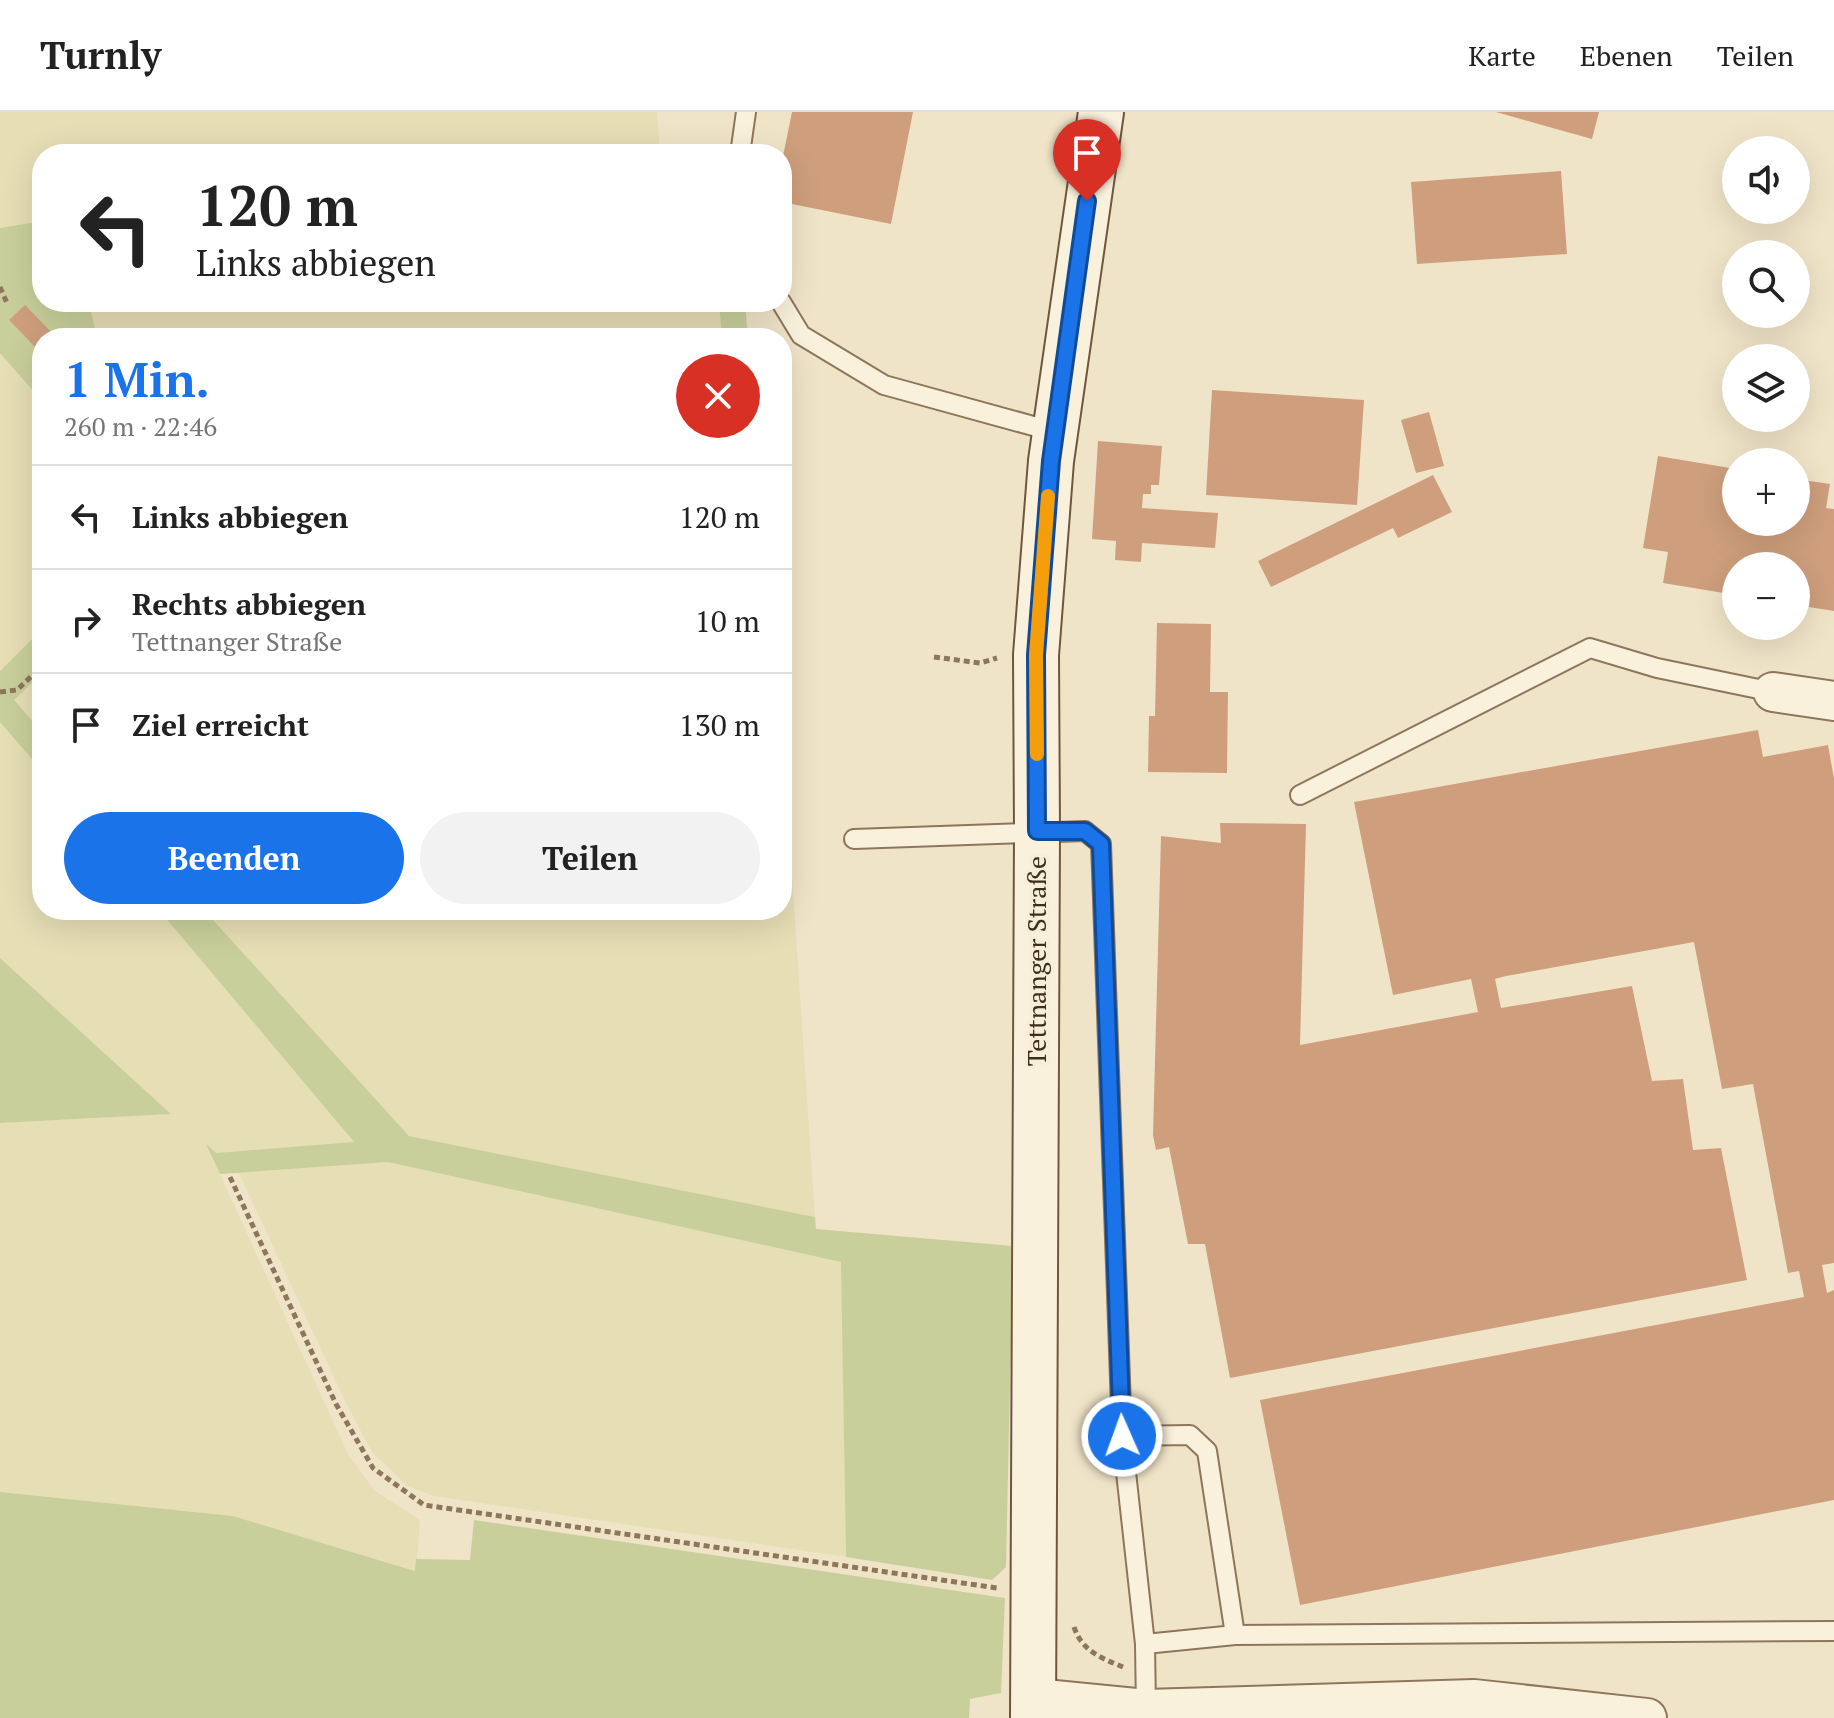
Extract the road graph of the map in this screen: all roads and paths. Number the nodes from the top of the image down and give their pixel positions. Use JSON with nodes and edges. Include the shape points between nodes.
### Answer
{"nodes":[{"id":1,"x":746,"y":112,"type":"edge"},
{"id":2,"x":1101,"y":112,"type":"edge"},
{"id":3,"x":741,"y":144,"type":"edge"},
{"id":4,"x":0,"y":287,"type":"edge"},
{"id":5,"x":7,"y":303,"type":"dead end"},
{"id":6,"x":787,"y":312,"type":"edge"},
{"id":7,"x":1055,"y":432,"type":"junction"},
{"id":8,"x":32,"y":676,"type":"edge"},
{"id":9,"x":0,"y":692,"type":"edge"},
{"id":10,"x":1773,"y":692,"type":"joint"},
{"id":11,"x":1834,"y":701,"type":"edge"},
{"id":12,"x":1300,"y":795,"type":"dead end"},
{"id":13,"x":1037,"y":831,"type":"junction"},
{"id":14,"x":854,"y":839,"type":"dead end"},
{"id":15,"x":230,"y":1177,"type":"dead end"},
{"id":16,"x":1122,"y":1436,"type":"junction"},
{"id":17,"x":1034,"y":1588,"type":"junction"},
{"id":18,"x":1072,"y":1621,"type":"dead end"},
{"id":19,"x":1834,"y":1631,"type":"edge"},
{"id":20,"x":1235,"y":1635,"type":"junction"},
{"id":21,"x":1145,"y":1644,"type":"junction"},
{"id":22,"x":1146,"y":1693,"type":"junction"},
{"id":23,"x":1034,"y":1708,"type":"edge"},
{"id":24,"x":1609,"y":1716,"type":"edge"},
{"id":25,"x":1647,"y":1718,"type":"edge"}],
"edges":[{"from":1,"to":3,"type":"lane"},
{"from":2,"to":7,"type":"main road","name":"Tettnanger Straße"},
{"from":4,"to":5,"type":"path"},
{"from":6,"to":7,"type":"lane","via":[[801,335],[884,385]]},
{"from":7,"to":13,"type":"main road","name":"Tettnanger Straße","via":[[1036,655]]},
{"from":8,"to":9,"type":"path","via":[[17,690]]},
{"from":10,"to":11,"type":"street"},
{"from":10,"to":12,"type":"lane","via":[[1590,648]]},
{"from":13,"to":14,"type":"lane"},
{"from":13,"to":16,"type":"lane","via":[[1085,831],[1101,844]]},
{"from":13,"to":17,"type":"main road","name":"Tettnanger Straße"},
{"from":15,"to":17,"type":"path","via":[[336,1404],[373,1468],[424,1505],[990,1589]]},
{"from":16,"to":20,"type":"lane","via":[[1190,1435],[1207,1451]]},
{"from":16,"to":21,"type":"lane"},
{"from":17,"to":23,"type":"main road","name":"Tettnanger Straße"},
{"from":18,"to":22,"type":"path","via":[[1077,1637],[1093,1655]]},
{"from":19,"to":20,"type":"lane"},
{"from":20,"to":21,"type":"lane"},
{"from":21,"to":22,"type":"lane"},
{"from":22,"to":23,"type":"street"},
{"from":22,"to":24,"type":"street","via":[[1474,1699]]},
{"from":24,"to":25,"type":"street"}]}
